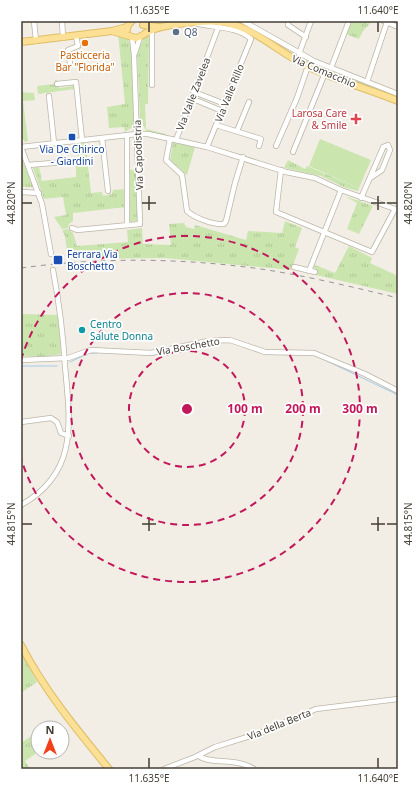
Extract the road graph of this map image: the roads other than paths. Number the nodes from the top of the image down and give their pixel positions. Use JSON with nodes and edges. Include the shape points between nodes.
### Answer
{"nodes":[{"id":1,"x":34,"y":21,"type":"edge"},
{"id":2,"x":62,"y":21,"type":"edge"},
{"id":3,"x":288,"y":21,"type":"edge"},
{"id":4,"x":311,"y":21,"type":"edge"},
{"id":5,"x":350,"y":21,"type":"edge"},
{"id":6,"x":141,"y":22,"type":"edge"},
{"id":7,"x":212,"y":22,"type":"edge"},
{"id":8,"x":232,"y":22,"type":"edge"},
{"id":9,"x":386,"y":22,"type":"edge"},
{"id":10,"x":130,"y":23,"type":"edge"},
{"id":11,"x":195,"y":23,"type":"junction"},
{"id":12,"x":245,"y":23,"type":"edge"},
{"id":13,"x":161,"y":27,"type":"junction"},
{"id":14,"x":398,"y":27,"type":"edge"},
{"id":15,"x":218,"y":28,"type":"junction"},
{"id":16,"x":152,"y":30,"type":"junction"},
{"id":17,"x":112,"y":31,"type":"junction"},
{"id":18,"x":142,"y":35,"type":"junction"},
{"id":19,"x":76,"y":36,"type":"junction"},
{"id":20,"x":131,"y":36,"type":"junction"},
{"id":21,"x":306,"y":37,"type":"junction"},
{"id":22,"x":63,"y":38,"type":"junction"},
{"id":23,"x":36,"y":41,"type":"junction"},
{"id":24,"x":21,"y":42,"type":"edge"},
{"id":25,"x":300,"y":54,"type":"junction"},
{"id":26,"x":134,"y":55,"type":"junction"},
{"id":27,"x":70,"y":63,"type":"dead end"},
{"id":28,"x":308,"y":66,"type":"junction"},
{"id":29,"x":331,"y":68,"type":"junction"},
{"id":30,"x":325,"y":73,"type":"junction"},
{"id":31,"x":367,"y":82,"type":"junction"},
{"id":32,"x":57,"y":84,"type":"dead end"},
{"id":33,"x":152,"y":85,"type":"dead end"},
{"id":34,"x":194,"y":92,"type":"junction"},
{"id":35,"x":398,"y":94,"type":"edge"},
{"id":36,"x":49,"y":96,"type":"dead end"},
{"id":37,"x":191,"y":98,"type":"junction"},
{"id":38,"x":398,"y":101,"type":"edge"},
{"id":39,"x":249,"y":102,"type":"dead end"},
{"id":40,"x":225,"y":104,"type":"junction"},
{"id":41,"x":222,"y":111,"type":"junction"},
{"id":42,"x":216,"y":125,"type":"junction"},
{"id":43,"x":237,"y":132,"type":"junction"},
{"id":44,"x":137,"y":134,"type":"junction"},
{"id":45,"x":127,"y":135,"type":"junction"},
{"id":46,"x":102,"y":138,"type":"junction"},
{"id":47,"x":170,"y":139,"type":"junction"},
{"id":48,"x":82,"y":140,"type":"junction"},
{"id":49,"x":176,"y":140,"type":"junction"},
{"id":50,"x":54,"y":143,"type":"junction"},
{"id":51,"x":259,"y":146,"type":"dead end"},
{"id":52,"x":276,"y":146,"type":"dead end"},
{"id":53,"x":21,"y":147,"type":"edge"},
{"id":54,"x":207,"y":147,"type":"junction"},
{"id":55,"x":293,"y":152,"type":"dead end"},
{"id":56,"x":379,"y":156,"type":"junction"},
{"id":57,"x":243,"y":157,"type":"junction"},
{"id":58,"x":386,"y":159,"type":"junction"},
{"id":59,"x":76,"y":160,"type":"dead end"},
{"id":60,"x":28,"y":165,"type":"junction"},
{"id":61,"x":281,"y":170,"type":"junction"},
{"id":62,"x":369,"y":180,"type":"junction"},
{"id":63,"x":108,"y":190,"type":"dead end"},
{"id":64,"x":341,"y":190,"type":"junction"},
{"id":65,"x":21,"y":192,"type":"edge"},
{"id":66,"x":39,"y":193,"type":"junction"},
{"id":67,"x":362,"y":198,"type":"junction"},
{"id":68,"x":396,"y":210,"type":"edge"},
{"id":69,"x":127,"y":225,"type":"junction"},
{"id":70,"x":72,"y":228,"type":"dead end"},
{"id":71,"x":324,"y":233,"type":"junction"},
{"id":72,"x":51,"y":254,"type":"dead end"},
{"id":73,"x":294,"y":267,"type":"dead end"},
{"id":74,"x":53,"y":270,"type":"dead end"},
{"id":75,"x":309,"y":271,"type":"junction"},
{"id":76,"x":315,"y":272,"type":"dead end"},
{"id":77,"x":65,"y":358,"type":"junction"},
{"id":78,"x":21,"y":360,"type":"edge"},
{"id":79,"x":398,"y":392,"type":"edge"},
{"id":80,"x":21,"y":422,"type":"edge"},
{"id":81,"x":69,"y":436,"type":"junction"},
{"id":82,"x":21,"y":506,"type":"edge"},
{"id":83,"x":21,"y":645,"type":"edge"},
{"id":84,"x":398,"y":699,"type":"edge"},
{"id":85,"x":199,"y":756,"type":"junction"},
{"id":86,"x":108,"y":769,"type":"edge"},
{"id":87,"x":164,"y":769,"type":"edge"},
{"id":88,"x":254,"y":769,"type":"edge"}],
"edges":[{"from":1,"to":23,"type":"street"},
{"from":2,"to":22,"type":"street"},
{"from":3,"to":21,"type":"street","via":[[288,25]]},
{"from":4,"to":21,"type":"street"},
{"from":5,"to":29,"type":"street"},
{"from":6,"to":13,"type":"main road","name":"Via Comacchio"},
{"from":6,"to":18,"type":"main road","name":"Via Comacchio"},
{"from":7,"to":8,"type":"main road","name":"Via Comacchio"},
{"from":7,"to":11,"type":"main road","name":"Via Comacchio"},
{"from":7,"to":15,"type":"street"},
{"from":8,"to":12,"type":"main road","name":"Via Comacchio"},
{"from":9,"to":14,"type":"street"},
{"from":9,"to":31,"type":"street"},
{"from":10,"to":17,"type":"main road","name":"Via Comacchio"},
{"from":10,"to":20,"type":"main road","name":"Via Comacchio"},
{"from":11,"to":13,"type":"main road","name":"Via Comacchio"},
{"from":11,"to":15,"type":"street"},
{"from":12,"to":25,"type":"street","name":"Via Comacchio"},
{"from":12,"to":28,"type":"main road","name":"Via Comacchio","via":[[288,56]]},
{"from":13,"to":16,"type":"main road","name":"Via Comacchio"},
{"from":15,"to":34,"type":"street","name":"Via Valle Zavelea"},
{"from":15,"to":40,"type":"street","name":"Via Valle Rillo","via":[[231,29],[251,39]]},
{"from":16,"to":18,"type":"main road","name":"Via Comacchio"},
{"from":16,"to":33,"type":"street"},
{"from":17,"to":19,"type":"main road","name":"Via Comacchio"},
{"from":17,"to":20,"type":"main road","name":"Via Comacchio"},
{"from":18,"to":20,"type":"main road","name":"Via Comacchio"},
{"from":18,"to":26,"type":"street","name":"Via Capodistria"},
{"from":19,"to":22,"type":"main road","name":"Via Comacchio"},
{"from":19,"to":27,"type":"street","via":[[78,46],[68,50]]},
{"from":20,"to":26,"type":"street","name":"Via Capodistria"},
{"from":21,"to":25,"type":"street"},
{"from":22,"to":23,"type":"main road","name":"Via Comacchio"},
{"from":23,"to":24,"type":"main road","name":"Via Comacchio"},
{"from":25,"to":29,"type":"street","name":"Via Comacchio"},
{"from":26,"to":44,"type":"street","name":"Via Capodistria"},
{"from":28,"to":30,"type":"main road","name":"Via Comacchio"},
{"from":28,"to":52,"type":"street"},
{"from":29,"to":31,"type":"street","name":"Via Comacchio"},
{"from":30,"to":38,"type":"main road","name":"Via Comacchio"},
{"from":30,"to":55,"type":"street"},
{"from":31,"to":35,"type":"street","name":"Via Comacchio"},
{"from":32,"to":48,"type":"street","via":[[76,82]]},
{"from":34,"to":37,"type":"street","name":"Via Valle Zavelea"},
{"from":34,"to":40,"type":"street"},
{"from":36,"to":50,"type":"street"},
{"from":37,"to":41,"type":"street"},
{"from":37,"to":49,"type":"street","name":"Via Valle Zavelea"},
{"from":39,"to":43,"type":"street"},
{"from":40,"to":41,"type":"street","name":"Via Valle Rillo"},
{"from":41,"to":42,"type":"street","name":"Via Valle Rillo"},
{"from":42,"to":43,"type":"street"},
{"from":42,"to":54,"type":"street","name":"Via Valle Rillo"},
{"from":43,"to":51,"type":"street","via":[[261,139]]},
{"from":44,"to":45,"type":"street"},
{"from":44,"to":47,"type":"street"},
{"from":44,"to":69,"type":"street","name":"Via Capodistria","via":[[140,224]]},
{"from":45,"to":46,"type":"street"},
{"from":45,"to":69,"type":"street","name":"Via Capodistria"},
{"from":46,"to":48,"type":"street"},
{"from":46,"to":63,"type":"street"},
{"from":47,"to":49,"type":"street"},
{"from":47,"to":57,"type":"street","via":[[166,161],[182,175],[187,211],[222,225],[226,221]]},
{"from":48,"to":50,"type":"street"},
{"from":49,"to":54,"type":"street","name":"Via Valle Zavelea"},
{"from":50,"to":53,"type":"street"},
{"from":53,"to":60,"type":"street"},
{"from":54,"to":57,"type":"street","name":"Via Valle Zavelea"},
{"from":56,"to":58,"type":"street"},
{"from":56,"to":58,"type":"street","via":[[384,146],[388,145],[390,150]]},
{"from":56,"to":62,"type":"street"},
{"from":57,"to":61,"type":"street","name":"Via Valle Zavelea"},
{"from":58,"to":62,"type":"street","via":[[382,170]]},
{"from":59,"to":60,"type":"street"},
{"from":60,"to":66,"type":"street"},
{"from":61,"to":64,"type":"street","name":"Via Valle Zavelea","via":[[318,179]]},
{"from":61,"to":71,"type":"street","via":[[276,212]]},
{"from":62,"to":67,"type":"street"},
{"from":64,"to":67,"type":"street","name":"Via Valle Zavelea"},
{"from":64,"to":71,"type":"street"},
{"from":65,"to":66,"type":"street"},
{"from":66,"to":72,"type":"street"},
{"from":67,"to":68,"type":"street","name":"Via Valle Zavelea"},
{"from":68,"to":71,"type":"street","via":[[372,252]]},
{"from":69,"to":70,"type":"street","via":[[76,230]]},
{"from":71,"to":75,"type":"street"},
{"from":73,"to":75,"type":"street"},
{"from":74,"to":77,"type":"street"},
{"from":75,"to":76,"type":"street"},
{"from":77,"to":78,"type":"street","name":"Via Boschetto"},
{"from":77,"to":79,"type":"street","name":"Via Boschetto","via":[[90,350],[151,353],[208,341],[230,340],[265,352],[314,353],[365,374]]},
{"from":77,"to":81,"type":"street","via":[[70,416]]},
{"from":80,"to":81,"type":"street","via":[[51,418],[57,422],[61,433]]},
{"from":81,"to":82,"type":"street","via":[[64,455],[52,479],[39,493]]},
{"from":83,"to":86,"type":"main road","via":[[54,699]]},
{"from":84,"to":85,"type":"street","name":"Via della Berta","via":[[319,708],[260,733],[215,746]]},
{"from":85,"to":87,"type":"street","name":"Via della Berta"},
{"from":85,"to":88,"type":"street","via":[[204,759],[242,763]]}]}
